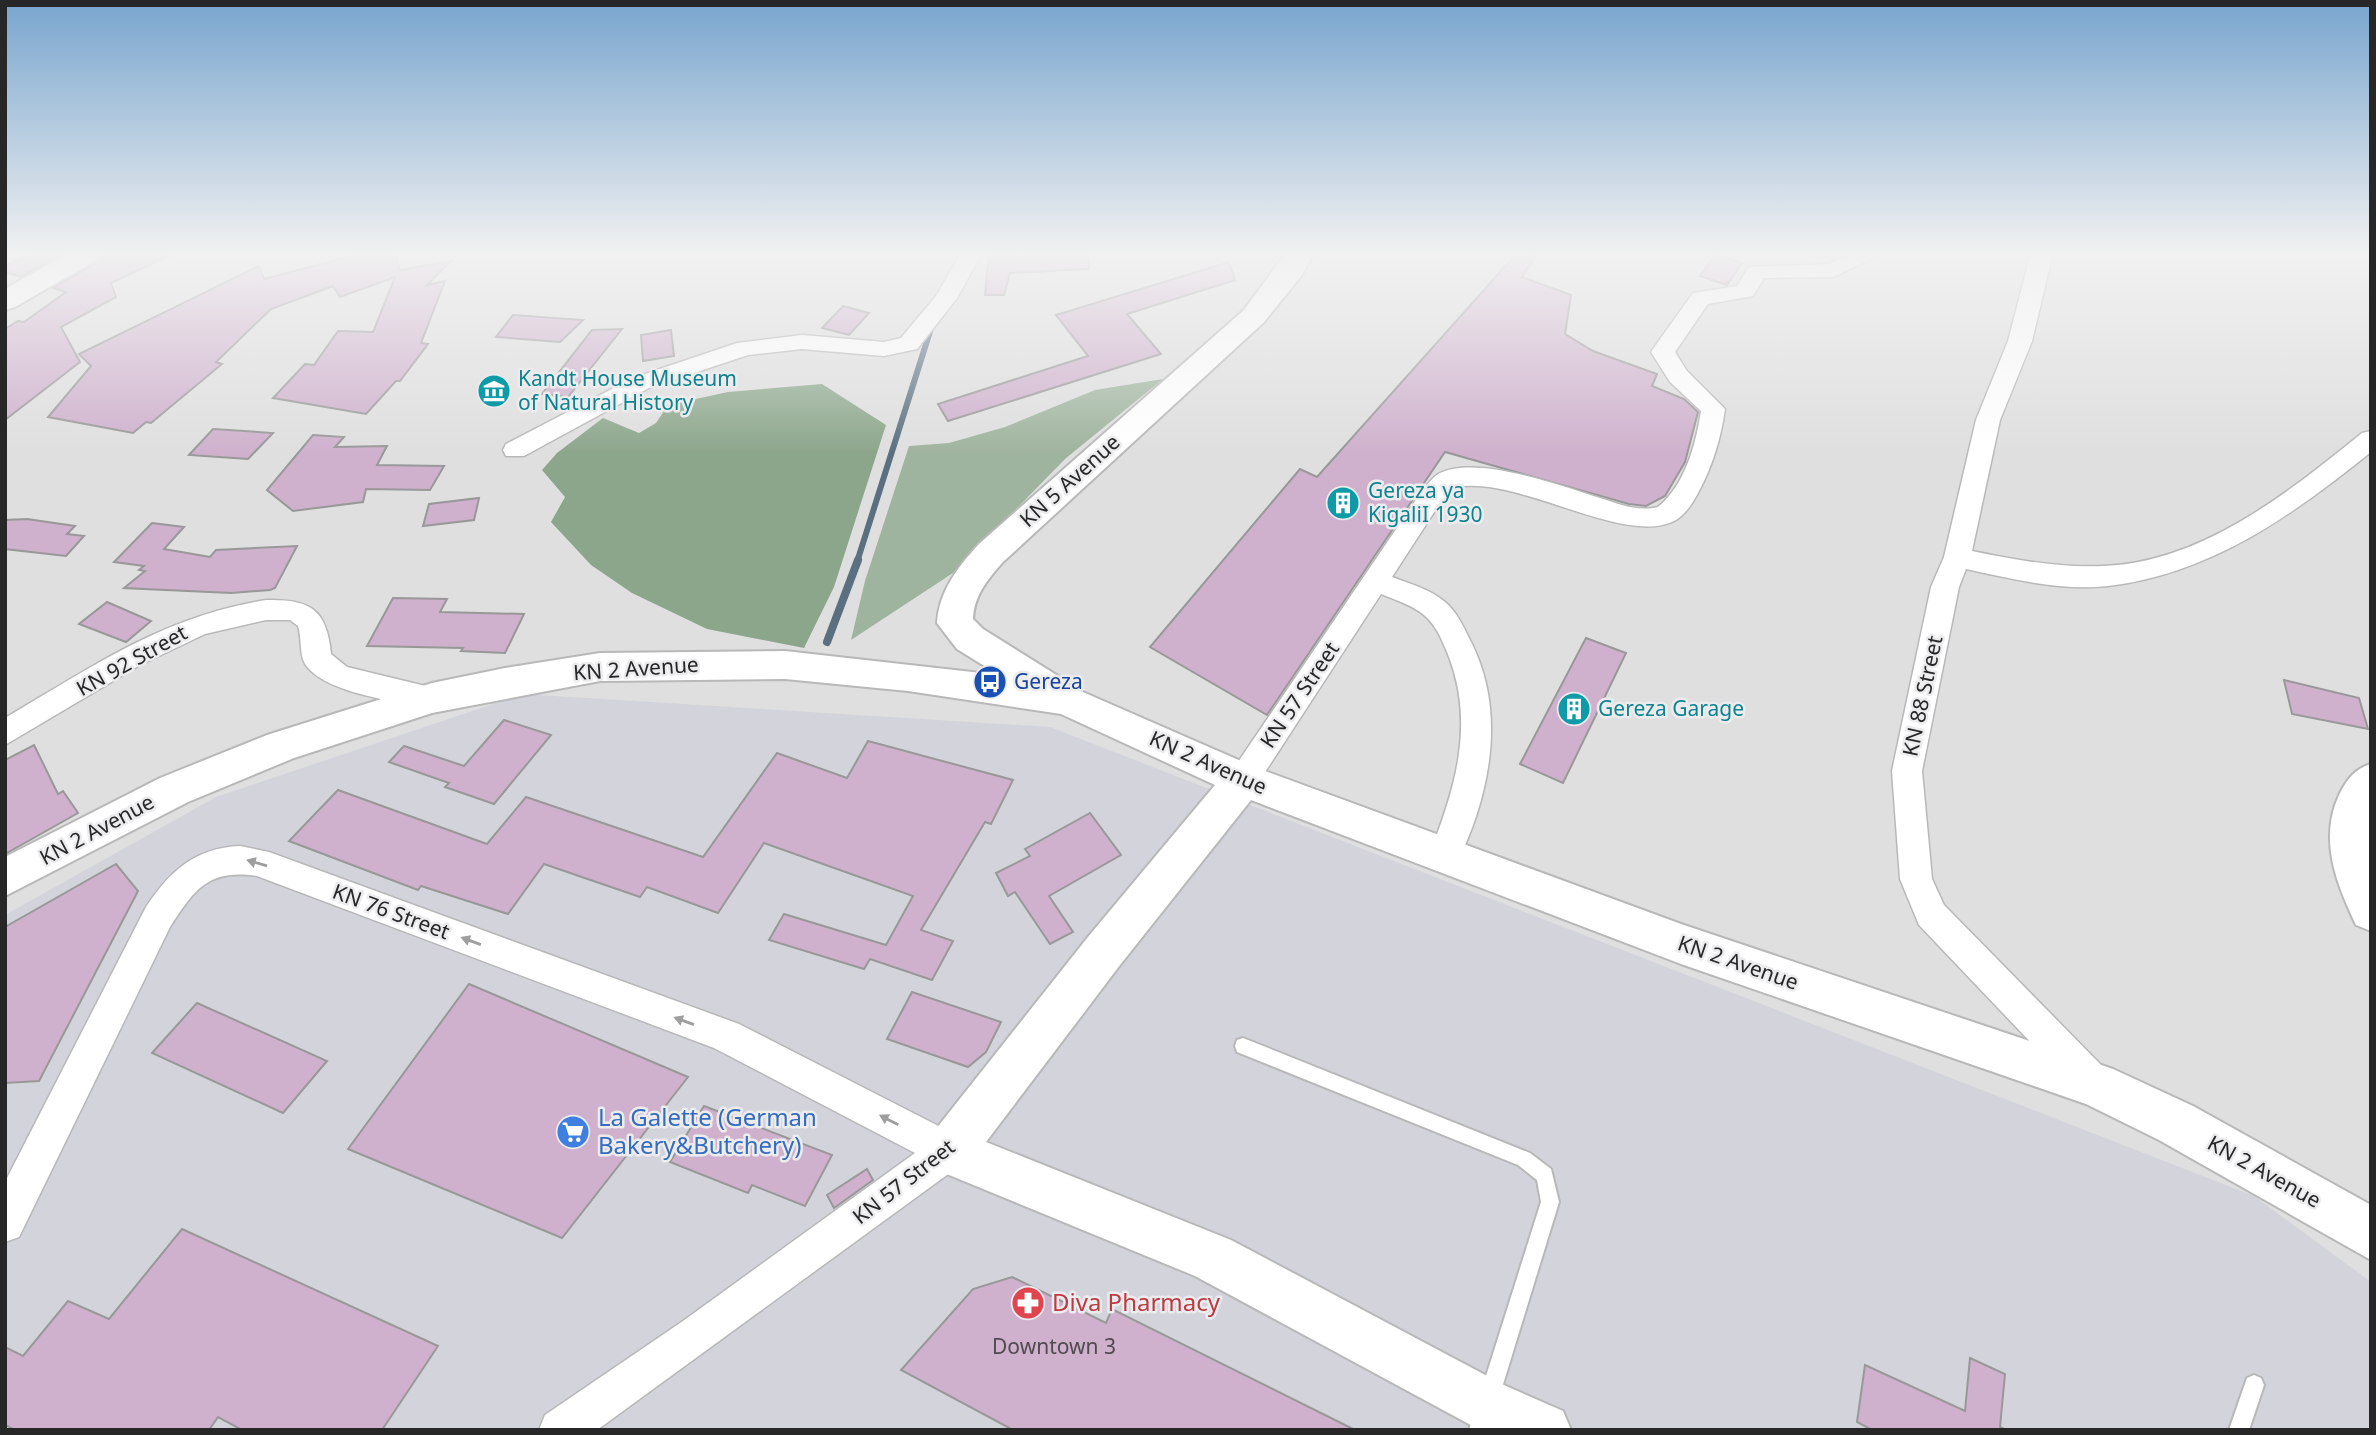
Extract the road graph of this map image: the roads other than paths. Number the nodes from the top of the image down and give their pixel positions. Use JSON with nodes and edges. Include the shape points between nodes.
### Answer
{"nodes":[{"id":1,"x":928,"y":320,"type":"edge"},
{"id":2,"x":1250,"y":320,"type":"edge"},
{"id":3,"x":1685,"y":320,"type":"edge"},
{"id":4,"x":2025,"y":320,"type":"edge"},
{"id":5,"x":2371,"y":439,"type":"edge"},
{"id":6,"x":515,"y":450,"type":"dead end"},
{"id":7,"x":1957,"y":557,"type":"junction"},
{"id":8,"x":1375,"y":582,"type":"junction"},
{"id":9,"x":432,"y":698,"type":"junction"},
{"id":10,"x":1067,"y":699,"type":"junction"},
{"id":11,"x":5,"y":733,"type":"edge"},
{"id":12,"x":1243,"y":780,"type":"junction"},
{"id":13,"x":2371,"y":780,"type":"edge"},
{"id":14,"x":1444,"y":855,"type":"junction"},
{"id":15,"x":5,"y":878,"type":"edge"},
{"id":16,"x":2371,"y":912,"type":"edge"},
{"id":17,"x":1243,"y":1046,"type":"dead end"},
{"id":18,"x":2096,"y":1085,"type":"junction"},
{"id":19,"x":950,"y":1151,"type":"junction"},
{"id":20,"x":2360,"y":1221,"type":"edge"},
{"id":21,"x":5,"y":1223,"type":"edge"},
{"id":22,"x":2254,"y":1385,"type":"dead end"},
{"id":23,"x":1483,"y":1417,"type":"edge"},
{"id":24,"x":560,"y":1430,"type":"edge"},
{"id":25,"x":1544,"y":1430,"type":"edge"},
{"id":26,"x":2239,"y":1430,"type":"edge"}],
"edges":[{"from":1,"to":6,"type":"street","via":[[909,344],[884,349],[802,342],[745,348],[641,383]]},
{"from":2,"to":10,"type":"main road","name":"KN 5 Avenue","via":[[991,552],[954,605],[955,622],[970,639]]},
{"from":3,"to":8,"type":"street","name":"KN 57 Street","via":[[1663,352],[1681,379],[1713,409],[1712,421],[1703,454],[1680,502],[1668,513],[1634,518],[1507,482],[1469,476],[1449,480],[1433,494]]},
{"from":4,"to":7,"type":"street","name":"KN 88 Street","via":[[1988,420]]},
{"from":5,"to":7,"type":"street","via":[[2283,509],[2168,566],[2126,574],[2065,576]]},
{"from":7,"to":18,"type":"street","name":"KN 88 Street","via":[[1945,587],[1907,771],[1916,879],[1931,915]]},
{"from":8,"to":12,"type":"street","name":"KN 57 Street"},
{"from":8,"to":14,"type":"street","via":[[1435,609],[1463,656],[1476,701],[1476,764]]},
{"from":9,"to":10,"type":"main road","name":"KN 2 Avenue","via":[[600,667],[708,664],[797,666]]},
{"from":9,"to":11,"type":"street","name":"KN 92 Street","via":[[338,676],[317,660],[313,626],[302,614],[285,609],[257,611],[219,618],[161,640]]},
{"from":9,"to":15,"type":"main road","name":"KN 2 Avenue","via":[[281,746],[174,790]]},
{"from":10,"to":12,"type":"main road","name":"KN 2 Avenue"},
{"from":12,"to":14,"type":"main road","name":"KN 2 Avenue"},
{"from":12,"to":19,"type":"main road","name":"KN 57 Street"},
{"from":13,"to":16,"type":"main road","via":[[2357,794],[2349,823],[2353,871]]},
{"from":14,"to":18,"type":"main road","name":"KN 2 Avenue","via":[[1681,944]]},
{"from":17,"to":23,"type":"lane","via":[[1524,1159],[1545,1175],[1550,1202]]},
{"from":18,"to":20,"type":"main road","name":"KN 2 Avenue"},
{"from":19,"to":21,"type":"street","name":"KN 76 Street","one_way":true,"via":[[726,1036],[258,862],[222,860],[188,875],[158,917]]},
{"from":19,"to":23,"type":"main road","via":[[1213,1258]]},
{"from":19,"to":24,"type":"street","name":"KN 57 Street"},
{"from":22,"to":26,"type":"lane"},
{"from":23,"to":25,"type":"main road"}]}
